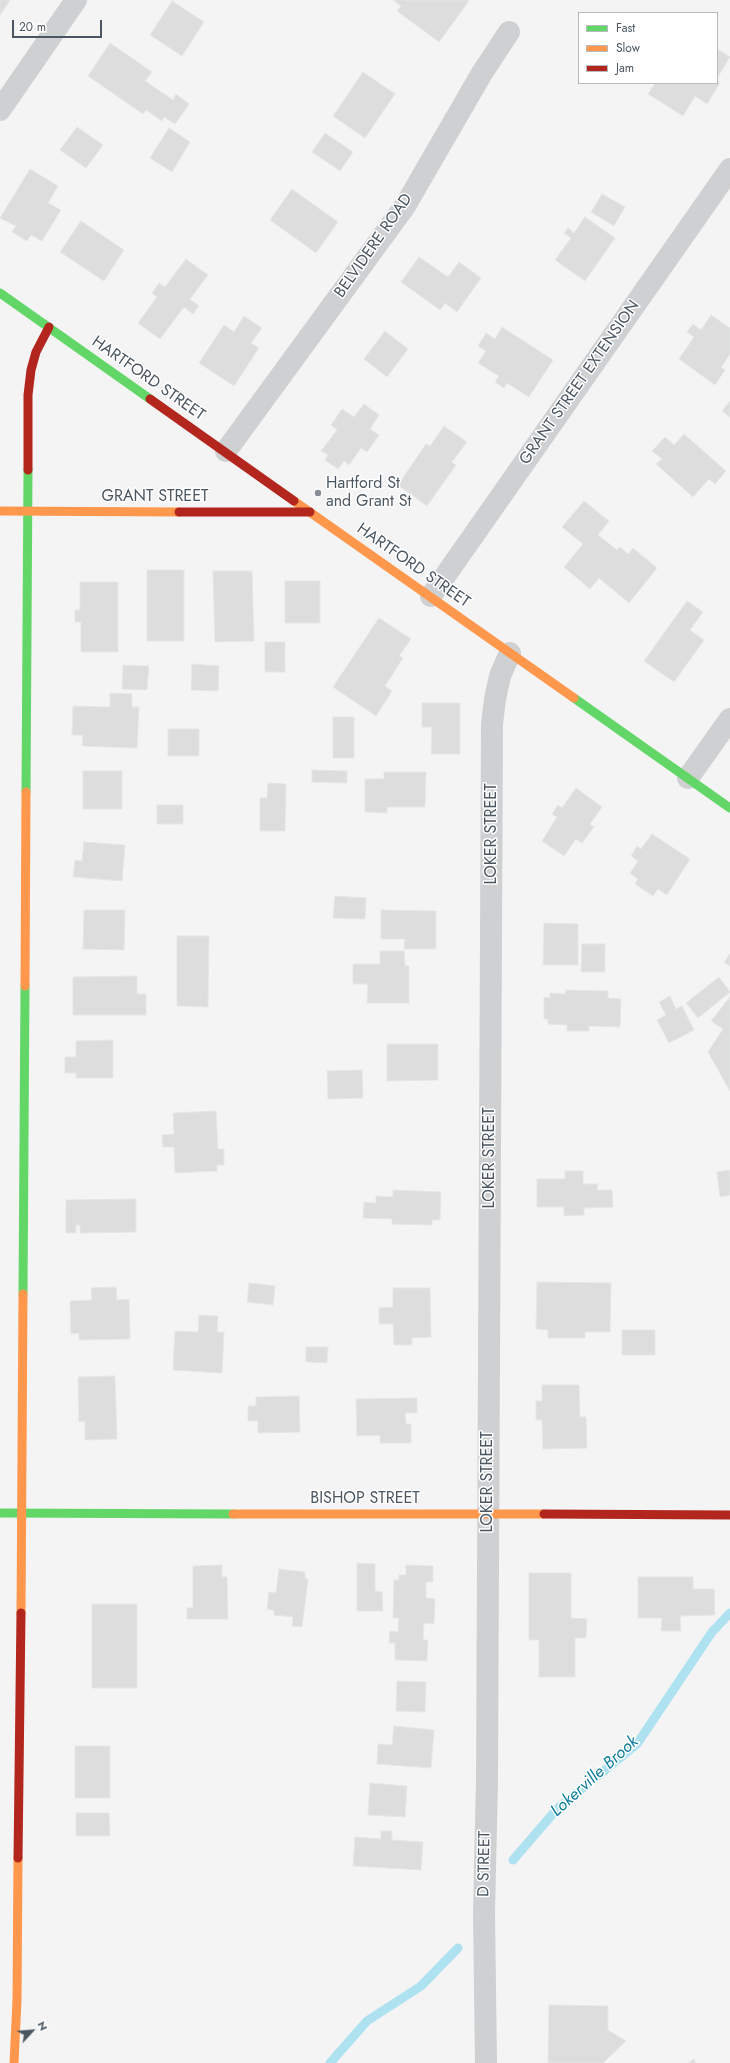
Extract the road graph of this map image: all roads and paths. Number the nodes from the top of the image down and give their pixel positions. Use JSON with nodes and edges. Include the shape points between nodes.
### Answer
{"nodes":[{"id":1,"x":76,"y":0,"type":"edge"},
{"id":2,"x":509,"y":32,"type":"dead end"},
{"id":3,"x":0,"y":110,"type":"edge"},
{"id":4,"x":730,"y":169,"type":"edge"},
{"id":5,"x":0,"y":293,"type":"edge"},
{"id":6,"x":49,"y":327,"type":"junction"},
{"id":7,"x":226,"y":451,"type":"junction"},
{"id":8,"x":0,"y":511,"type":"edge"},
{"id":9,"x":27,"y":511,"type":"junction"},
{"id":10,"x":310,"y":512,"type":"junction"},
{"id":11,"x":431,"y":596,"type":"junction"},
{"id":12,"x":510,"y":653,"type":"junction"},
{"id":13,"x":730,"y":719,"type":"edge"},
{"id":14,"x":688,"y":778,"type":"junction"},
{"id":15,"x":730,"y":808,"type":"edge"},
{"id":16,"x":0,"y":1512,"type":"edge"},
{"id":17,"x":22,"y":1513,"type":"junction"},
{"id":18,"x":488,"y":1515,"type":"junction"},
{"id":19,"x":730,"y":1516,"type":"edge"},
{"id":20,"x":487,"y":1665,"type":"joint"},
{"id":21,"x":14,"y":2063,"type":"edge"},
{"id":22,"x":486,"y":2063,"type":"edge"}],
"edges":[{"from":1,"to":3,"type":"street"},
{"from":2,"to":7,"type":"street","name":"BELVIDERE ROAD","via":[[482,73],[405,206]]},
{"from":4,"to":11,"type":"street","name":"GRANT STREET EXTENSION"},
{"from":5,"to":6,"type":"street","name":"HARTFORD STREET"},
{"from":6,"to":7,"type":"street","name":"HARTFORD STREET"},
{"from":6,"to":9,"type":"street","via":[[37,349],[28,394]]},
{"from":7,"to":10,"type":"street","name":"HARTFORD STREET"},
{"from":8,"to":9,"type":"street","name":"GRANT STREET"},
{"from":9,"to":10,"type":"street","name":"GRANT STREET"},
{"from":9,"to":17,"type":"street"},
{"from":10,"to":11,"type":"street","name":"HARTFORD STREET"},
{"from":11,"to":12,"type":"street","name":"HARTFORD STREET"},
{"from":12,"to":14,"type":"street","name":"HARTFORD STREET"},
{"from":12,"to":18,"type":"street","name":"LOKER STREET","via":[[500,676],[492,724]]},
{"from":13,"to":14,"type":"street"},
{"from":14,"to":15,"type":"street","name":"HARTFORD STREET"},
{"from":16,"to":17,"type":"street","name":"BISHOP STREET"},
{"from":17,"to":18,"type":"street","name":"BISHOP STREET"},
{"from":17,"to":21,"type":"street","via":[[17,2000]]},
{"from":18,"to":19,"type":"street","name":"BISHOP STREET"},
{"from":18,"to":20,"type":"street","name":"LOKER STREET"},
{"from":20,"to":22,"type":"street","name":"D STREET","via":[[484,1913]]}]}
